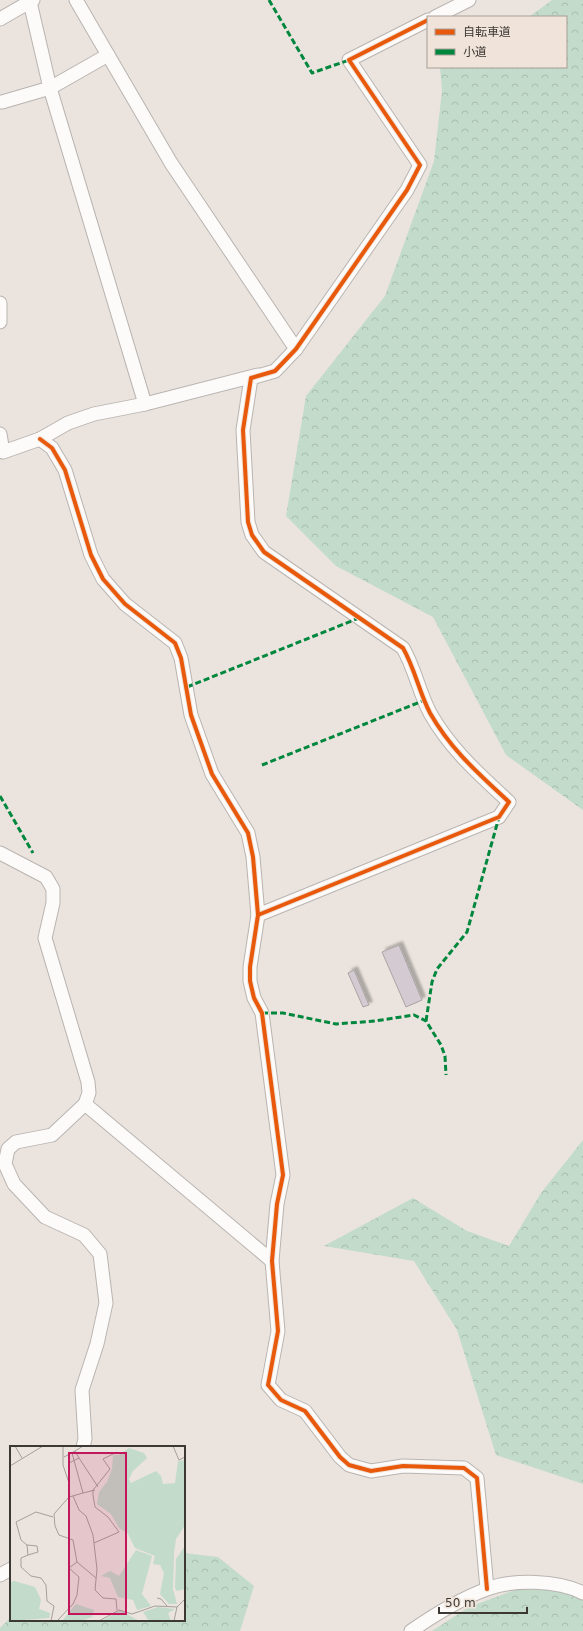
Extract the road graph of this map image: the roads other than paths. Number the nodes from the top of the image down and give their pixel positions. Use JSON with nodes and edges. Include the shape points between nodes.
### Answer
{"nodes":[{"id":1,"x":76,"y":0,"type":"edge"},
{"id":2,"x":469,"y":0,"type":"edge"},
{"id":3,"x":32,"y":1,"type":"edge"},
{"id":4,"x":437,"y":16,"type":"edge"},
{"id":5,"x":0,"y":19,"type":"edge"},
{"id":6,"x":427,"y":21,"type":"edge"},
{"id":7,"x":108,"y":55,"type":"junction"},
{"id":8,"x":50,"y":88,"type":"junction"},
{"id":9,"x":2,"y":102,"type":"dead end"},
{"id":10,"x":0,"y":303,"type":"edge"},
{"id":11,"x":0,"y":322,"type":"edge"},
{"id":12,"x":296,"y":349,"type":"junction"},
{"id":13,"x":275,"y":371,"type":"junction"},
{"id":14,"x":145,"y":404,"type":"junction"},
{"id":15,"x":0,"y":434,"type":"edge"},
{"id":16,"x":40,"y":439,"type":"junction"},
{"id":17,"x":1,"y":453,"type":"edge"},
{"id":18,"x":0,"y":852,"type":"edge"},
{"id":19,"x":258,"y":914,"type":"junction"},
{"id":20,"x":85,"y":1104,"type":"junction"},
{"id":21,"x":272,"y":1261,"type":"junction"},
{"id":22,"x":83,"y":1446,"type":"edge"},
{"id":23,"x":10,"y":1570,"type":"edge"},
{"id":24,"x":0,"y":1575,"type":"edge"},
{"id":25,"x":487,"y":1589,"type":"junction"},
{"id":26,"x":583,"y":1593,"type":"edge"},
{"id":27,"x":411,"y":1631,"type":"edge"}],
"edges":[{"from":1,"to":7,"type":"street"},
{"from":2,"to":4,"type":"street"},
{"from":3,"to":5,"type":"street"},
{"from":3,"to":8,"type":"street"},
{"from":6,"to":12,"type":"street","via":[[349,60],[420,165],[408,190]]},
{"from":7,"to":8,"type":"street"},
{"from":7,"to":12,"type":"street","via":[[172,163]]},
{"from":8,"to":9,"type":"street"},
{"from":8,"to":14,"type":"street"},
{"from":10,"to":11,"type":"street"},
{"from":12,"to":13,"type":"street"},
{"from":13,"to":14,"type":"street"},
{"from":13,"to":19,"type":"street","via":[[251,378],[244,422],[248,522],[252,535],[264,552],[402,648],[411,662],[430,712],[461,758],[509,802],[499,818]]},
{"from":14,"to":16,"type":"street","via":[[94,414],[68,423]]},
{"from":15,"to":17,"type":"street"},
{"from":16,"to":17,"type":"street"},
{"from":16,"to":19,"type":"street","via":[[52,448],[64,470],[91,555],[102,579],[125,604],[175,643],[184,672],[191,715],[212,774],[248,833],[253,857]]},
{"from":18,"to":20,"type":"street","via":[[46,877],[53,889],[53,903],[45,938],[88,1082],[89,1093]]},
{"from":19,"to":21,"type":"street","via":[[250,981],[254,998],[262,1013],[283,1175],[277,1204]]},
{"from":20,"to":21,"type":"street"},
{"from":20,"to":22,"type":"street","via":[[52,1135],[16,1142],[8,1149],[5,1164],[14,1184],[45,1217],[84,1235],[100,1254],[106,1303],[97,1344],[82,1390]]},
{"from":21,"to":25,"type":"street","via":[[278,1331],[268,1385],[281,1400],[305,1411],[349,1465],[371,1471],[403,1466],[464,1468],[477,1478]]},
{"from":23,"to":24,"type":"street"},
{"from":25,"to":26,"type":"street","via":[[542,1583],[569,1587]]},
{"from":25,"to":27,"type":"street","via":[[428,1619]]}]}
